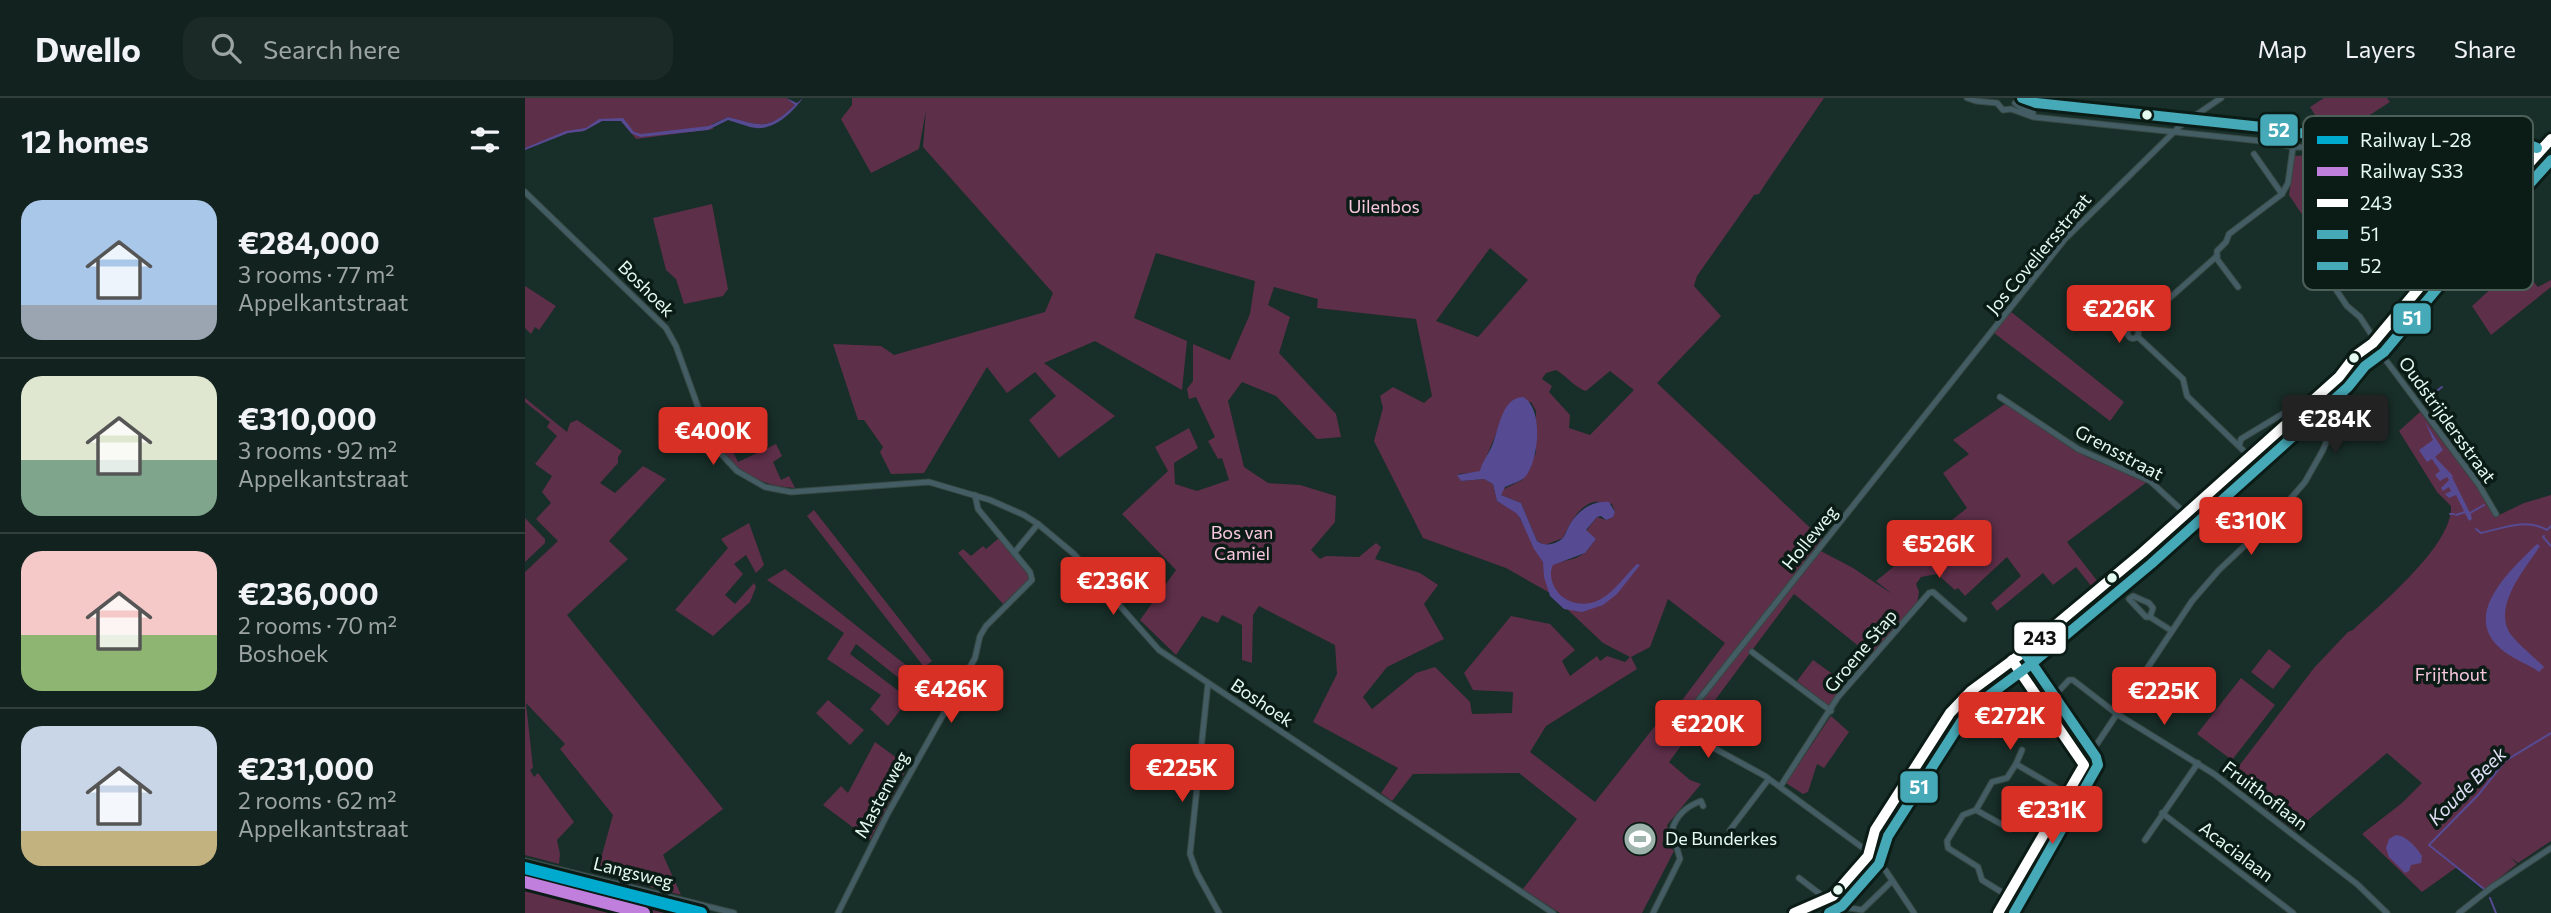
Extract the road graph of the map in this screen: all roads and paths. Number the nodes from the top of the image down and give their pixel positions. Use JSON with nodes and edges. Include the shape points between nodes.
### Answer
{"nodes":[{"id":1,"x":1967,"y":98,"type":"edge"},
{"id":2,"x":2221,"y":98,"type":"edge"},
{"id":3,"x":1998,"y":100,"type":"edge"},
{"id":4,"x":2013,"y":103,"type":"edge"},
{"id":5,"x":2175,"y":131,"type":"junction"},
{"id":6,"x":2551,"y":139,"type":"edge"},
{"id":7,"x":2293,"y":147,"type":"junction"},
{"id":8,"x":2303,"y":147,"type":"edge"},
{"id":9,"x":2254,"y":154,"type":"dead end"},
{"id":10,"x":2533,"y":159,"type":"edge"},
{"id":11,"x":525,"y":192,"type":"edge"},
{"id":12,"x":2282,"y":194,"type":"junction"},
{"id":13,"x":2217,"y":256,"type":"junction"},
{"id":14,"x":2238,"y":288,"type":"dead end"},
{"id":15,"x":2336,"y":290,"type":"edge"},
{"id":16,"x":2417,"y":290,"type":"edge"},
{"id":17,"x":2136,"y":328,"type":"junction"},
{"id":18,"x":2137,"y":337,"type":"junction"},
{"id":19,"x":2374,"y":342,"type":"junction"},
{"id":20,"x":2346,"y":370,"type":"junction"},
{"id":21,"x":1961,"y":372,"type":"joint"},
{"id":22,"x":2000,"y":397,"type":"dead end"},
{"id":23,"x":2284,"y":413,"type":"dead end"},
{"id":24,"x":2238,"y":446,"type":"junction"},
{"id":25,"x":2250,"y":457,"type":"junction"},
{"id":26,"x":975,"y":495,"type":"junction"},
{"id":27,"x":2186,"y":514,"type":"junction"},
{"id":28,"x":2496,"y":514,"type":"dead end"},
{"id":29,"x":1038,"y":524,"type":"junction"},
{"id":30,"x":1014,"y":552,"type":"junction"},
{"id":31,"x":2150,"y":617,"type":"junction"},
{"id":32,"x":1964,"y":619,"type":"dead end"},
{"id":33,"x":2172,"y":631,"type":"junction"},
{"id":34,"x":1752,"y":652,"type":"dead end"},
{"id":35,"x":2012,"y":660,"type":"junction"},
{"id":36,"x":1207,"y":683,"type":"junction"},
{"id":37,"x":2044,"y":707,"type":"junction"},
{"id":38,"x":1831,"y":711,"type":"junction"},
{"id":39,"x":2117,"y":714,"type":"junction"},
{"id":40,"x":2022,"y":750,"type":"dead end"},
{"id":41,"x":2198,"y":763,"type":"junction"},
{"id":42,"x":2016,"y":764,"type":"junction"},
{"id":43,"x":2084,"y":765,"type":"junction"},
{"id":44,"x":1768,"y":780,"type":"junction"},
{"id":45,"x":1780,"y":787,"type":"junction"},
{"id":46,"x":2067,"y":794,"type":"junction"},
{"id":47,"x":1701,"y":801,"type":"dead end"},
{"id":48,"x":1976,"y":810,"type":"junction"},
{"id":49,"x":2162,"y":813,"type":"junction"},
{"id":50,"x":2010,"y":829,"type":"dead end"},
{"id":51,"x":1731,"y":830,"type":"dead end"},
{"id":52,"x":2145,"y":840,"type":"dead end"},
{"id":53,"x":2551,"y":848,"type":"edge"},
{"id":54,"x":1870,"y":853,"type":"junction"},
{"id":55,"x":525,"y":861,"type":"edge"},
{"id":56,"x":1799,"y":878,"type":"dead end"},
{"id":57,"x":1891,"y":882,"type":"junction"},
{"id":58,"x":1833,"y":896,"type":"junction"},
{"id":59,"x":2008,"y":896,"type":"junction"},
{"id":60,"x":1822,"y":900,"type":"junction"},
{"id":61,"x":2283,"y":910,"type":"edge"},
{"id":62,"x":734,"y":913,"type":"edge"},
{"id":63,"x":838,"y":913,"type":"edge"},
{"id":64,"x":1219,"y":913,"type":"edge"},
{"id":65,"x":1553,"y":913,"type":"edge"},
{"id":66,"x":1653,"y":913,"type":"edge"},
{"id":67,"x":1794,"y":913,"type":"edge"},
{"id":68,"x":1826,"y":913,"type":"edge"},
{"id":69,"x":1914,"y":913,"type":"edge"},
{"id":70,"x":1998,"y":913,"type":"edge"},
{"id":71,"x":2293,"y":913,"type":"edge"},
{"id":72,"x":2388,"y":913,"type":"edge"},
{"id":73,"x":2459,"y":913,"type":"edge"}],
"edges":[{"from":1,"to":3,"type":"street"},
{"from":2,"to":5,"type":"street","name":"Jos Coveliersstraat"},
{"from":3,"to":4,"type":"street","via":[[2003,110]]},
{"from":4,"to":5,"type":"street","via":[[2025,115]]},
{"from":5,"to":7,"type":"street"},
{"from":5,"to":21,"type":"street","name":"Jos Coveliersstraat","via":[[2065,239]]},
{"from":6,"to":10,"type":"street"},
{"from":7,"to":8,"type":"street"},
{"from":7,"to":12,"type":"street"},
{"from":9,"to":12,"type":"street"},
{"from":11,"to":26,"type":"street","name":"Boshoek","via":[[666,328],[711,443],[737,471],[765,487],[791,492],[929,482]]},
{"from":12,"to":13,"type":"street","via":[[2229,234]]},
{"from":13,"to":14,"type":"street"},
{"from":13,"to":17,"type":"street"},
{"from":15,"to":19,"type":"street","name":"Oudstrijdersstraat"},
{"from":16,"to":19,"type":"street"},
{"from":17,"to":18,"type":"street"},
{"from":17,"to":18,"type":"street","via":[[2127,333]]},
{"from":18,"to":24,"type":"street","via":[[2183,379],[2187,396]]},
{"from":19,"to":20,"type":"street","via":[[2351,360]]},
{"from":19,"to":28,"type":"street","name":"Oudstrijdersstraat"},
{"from":20,"to":25,"type":"street"},
{"from":20,"to":33,"type":"street","via":[[2352,379],[2305,482],[2212,577]]},
{"from":21,"to":44,"type":"street","name":"Holleweg","via":[[1682,721],[1692,736]]},
{"from":22,"to":27,"type":"street","name":"Grensstraat","via":[[2090,456],[2150,481]]},
{"from":23,"to":24,"type":"street","via":[[2241,439]]},
{"from":24,"to":25,"type":"street"},
{"from":25,"to":27,"type":"street"},
{"from":26,"to":29,"type":"street","name":"Boshoek"},
{"from":26,"to":30,"type":"street","via":[[978,509]]},
{"from":27,"to":35,"type":"street"},
{"from":29,"to":30,"type":"street"},
{"from":29,"to":36,"type":"street","name":"Boshoek","via":[[1066,545],[1159,650]]},
{"from":30,"to":63,"type":"street","name":"Mastenweg","via":[[1032,580],[981,632],[975,658]]},
{"from":31,"to":31,"type":"street","via":[[2153,608],[2149,603],[2133,596],[2129,599]]},
{"from":31,"to":33,"type":"street"},
{"from":32,"to":38,"type":"street","name":"Groene Stap","via":[[1931,592]]},
{"from":33,"to":39,"type":"street"},
{"from":34,"to":38,"type":"street"},
{"from":35,"to":37,"type":"street"},
{"from":35,"to":54,"type":"street","via":[[1955,705],[1875,830]]},
{"from":36,"to":64,"type":"street","via":[[1191,854]]},
{"from":36,"to":65,"type":"street","name":"Boshoek"},
{"from":37,"to":39,"type":"street","name":"Fruithoflaan","via":[[2069,680]]},
{"from":37,"to":43,"type":"street"},
{"from":38,"to":45,"type":"street","name":"Groene Stap"},
{"from":39,"to":41,"type":"street","name":"Fruithoflaan"},
{"from":39,"to":43,"type":"street"},
{"from":40,"to":42,"type":"street"},
{"from":41,"to":49,"type":"street"},
{"from":41,"to":72,"type":"street","name":"Fruithoflaan","via":[[2357,884]]},
{"from":42,"to":46,"type":"street"},
{"from":42,"to":48,"type":"street","via":[[2007,778],[1992,782]]},
{"from":43,"to":46,"type":"street"},
{"from":44,"to":45,"type":"street"},
{"from":44,"to":51,"type":"street"},
{"from":45,"to":54,"type":"street"},
{"from":46,"to":59,"type":"street"},
{"from":47,"to":66,"type":"street","via":[[1688,806],[1673,825],[1681,857]]},
{"from":48,"to":50,"type":"street"},
{"from":48,"to":59,"type":"street","via":[[1963,815],[1947,846],[1978,867],[1982,880]]},
{"from":49,"to":52,"type":"street"},
{"from":49,"to":61,"type":"street","name":"Acacialaan"},
{"from":53,"to":73,"type":"street"},
{"from":54,"to":57,"type":"street"},
{"from":54,"to":58,"type":"street"},
{"from":55,"to":62,"type":"street","name":"Langsweg"},
{"from":56,"to":60,"type":"street"},
{"from":57,"to":58,"type":"street","via":[[1862,910],[1845,906]]},
{"from":57,"to":69,"type":"street"},
{"from":58,"to":60,"type":"street"},
{"from":59,"to":70,"type":"street"},
{"from":60,"to":67,"type":"street"},
{"from":60,"to":68,"type":"street"},
{"from":61,"to":71,"type":"street","name":"Acacialaan"}]}
